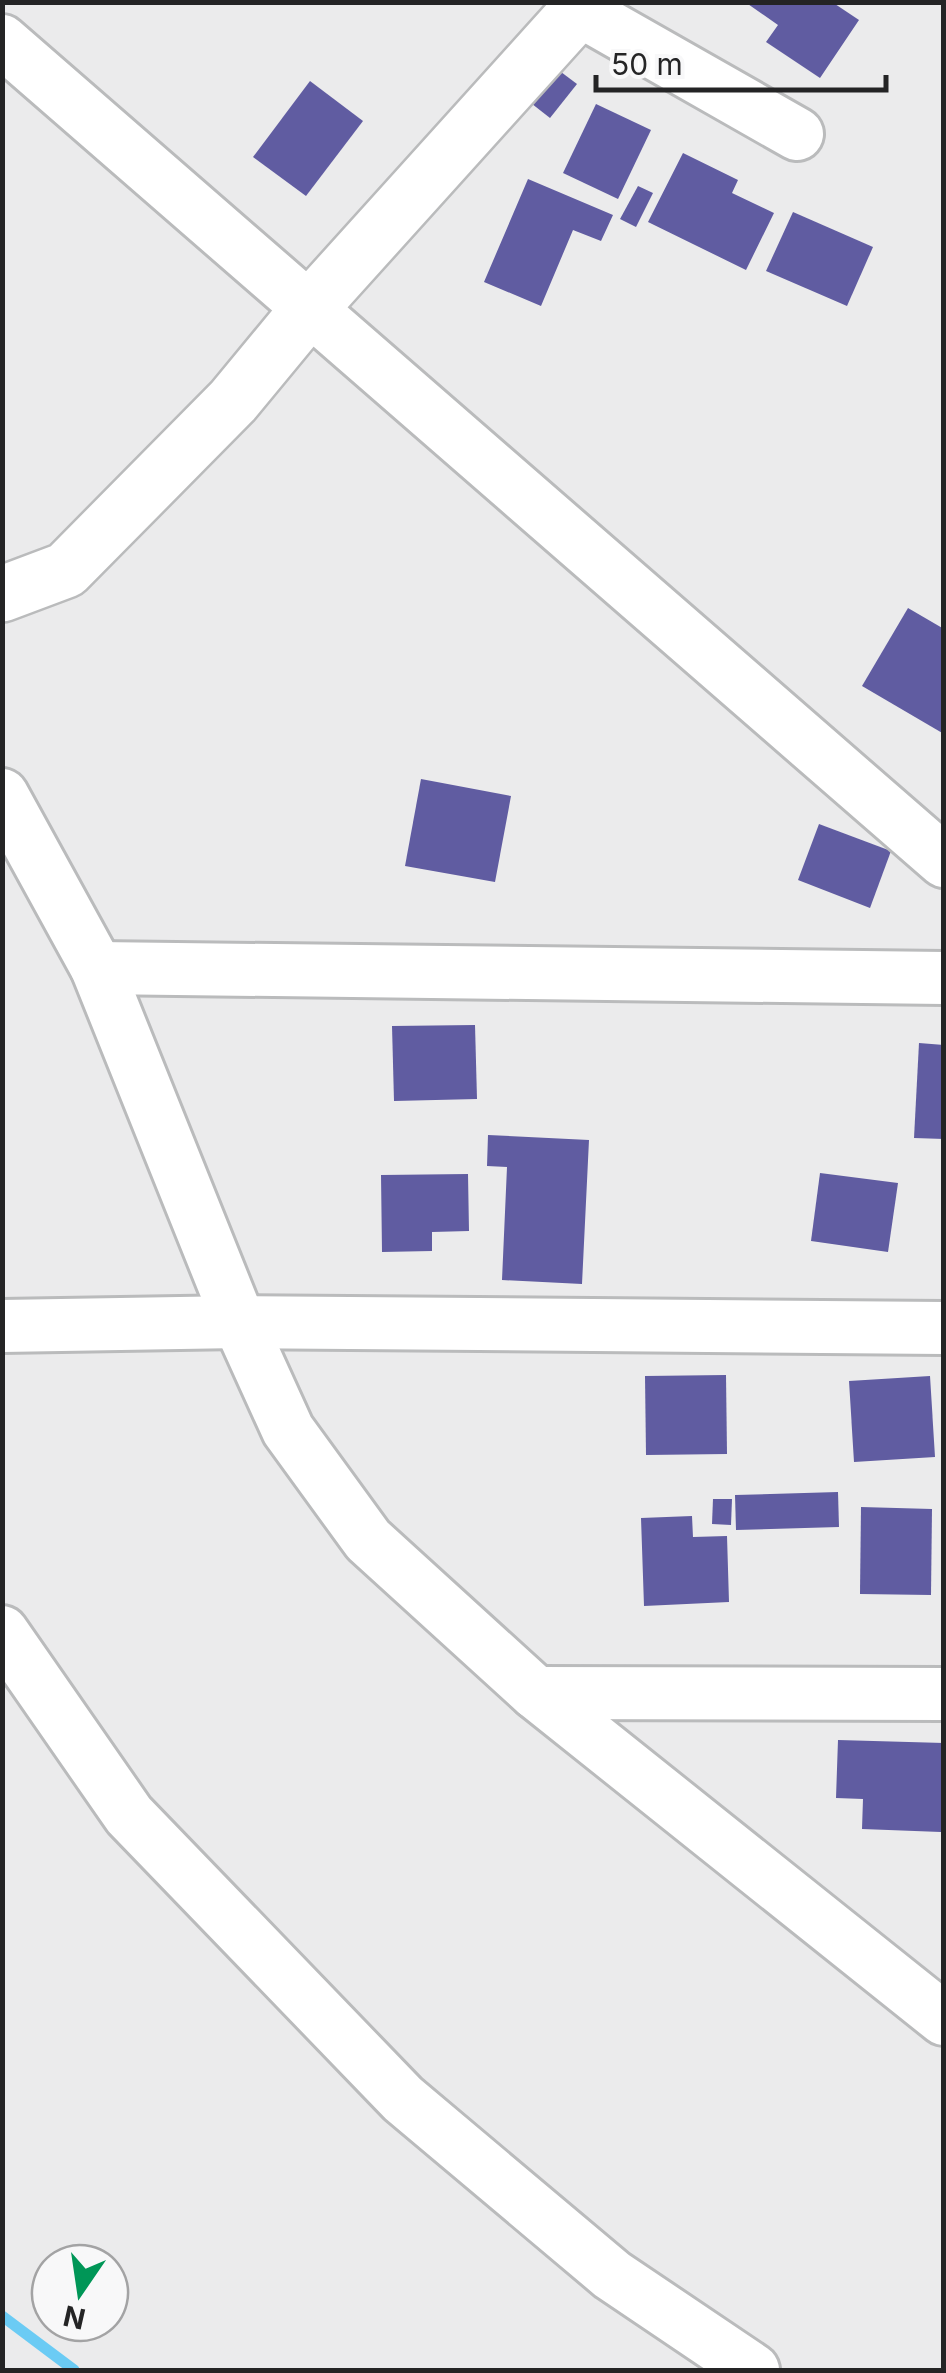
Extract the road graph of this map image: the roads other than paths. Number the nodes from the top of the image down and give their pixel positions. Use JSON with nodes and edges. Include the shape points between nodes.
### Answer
{"nodes":[{"id":1,"x":583,"y":6,"type":"edge"},
{"id":2,"x":2,"y":42,"type":"edge"},
{"id":3,"x":797,"y":134,"type":"dead end"},
{"id":4,"x":309,"y":309,"type":"junction"},
{"id":5,"x":2,"y":594,"type":"edge"},
{"id":6,"x":2,"y":796,"type":"edge"},
{"id":7,"x":944,"y":861,"type":"edge"},
{"id":8,"x":97,"y":968,"type":"junction"},
{"id":9,"x":944,"y":978,"type":"edge"},
{"id":10,"x":239,"y":1322,"type":"junction"},
{"id":11,"x":2,"y":1326,"type":"edge"},
{"id":12,"x":944,"y":1328,"type":"edge"},
{"id":13,"x":2,"y":1632,"type":"edge"},
{"id":14,"x":536,"y":1693,"type":"junction"},
{"id":15,"x":944,"y":1694,"type":"edge"},
{"id":16,"x":944,"y":2019,"type":"edge"},
{"id":17,"x":752,"y":2370,"type":"edge"}],
"edges":[{"from":1,"to":3,"type":"street"},
{"from":1,"to":4,"type":"main road"},
{"from":2,"to":4,"type":"street"},
{"from":4,"to":5,"type":"main road","via":[[233,401],[66,570]]},
{"from":4,"to":7,"type":"street"},
{"from":6,"to":8,"type":"street"},
{"from":8,"to":9,"type":"street"},
{"from":8,"to":10,"type":"street"},
{"from":10,"to":11,"type":"street"},
{"from":10,"to":12,"type":"street"},
{"from":10,"to":14,"type":"street","via":[[288,1430],[368,1540]]},
{"from":13,"to":17,"type":"street","via":[[129,1815],[404,2099],[612,2275]]},
{"from":14,"to":15,"type":"street"},
{"from":14,"to":16,"type":"street"}]}
